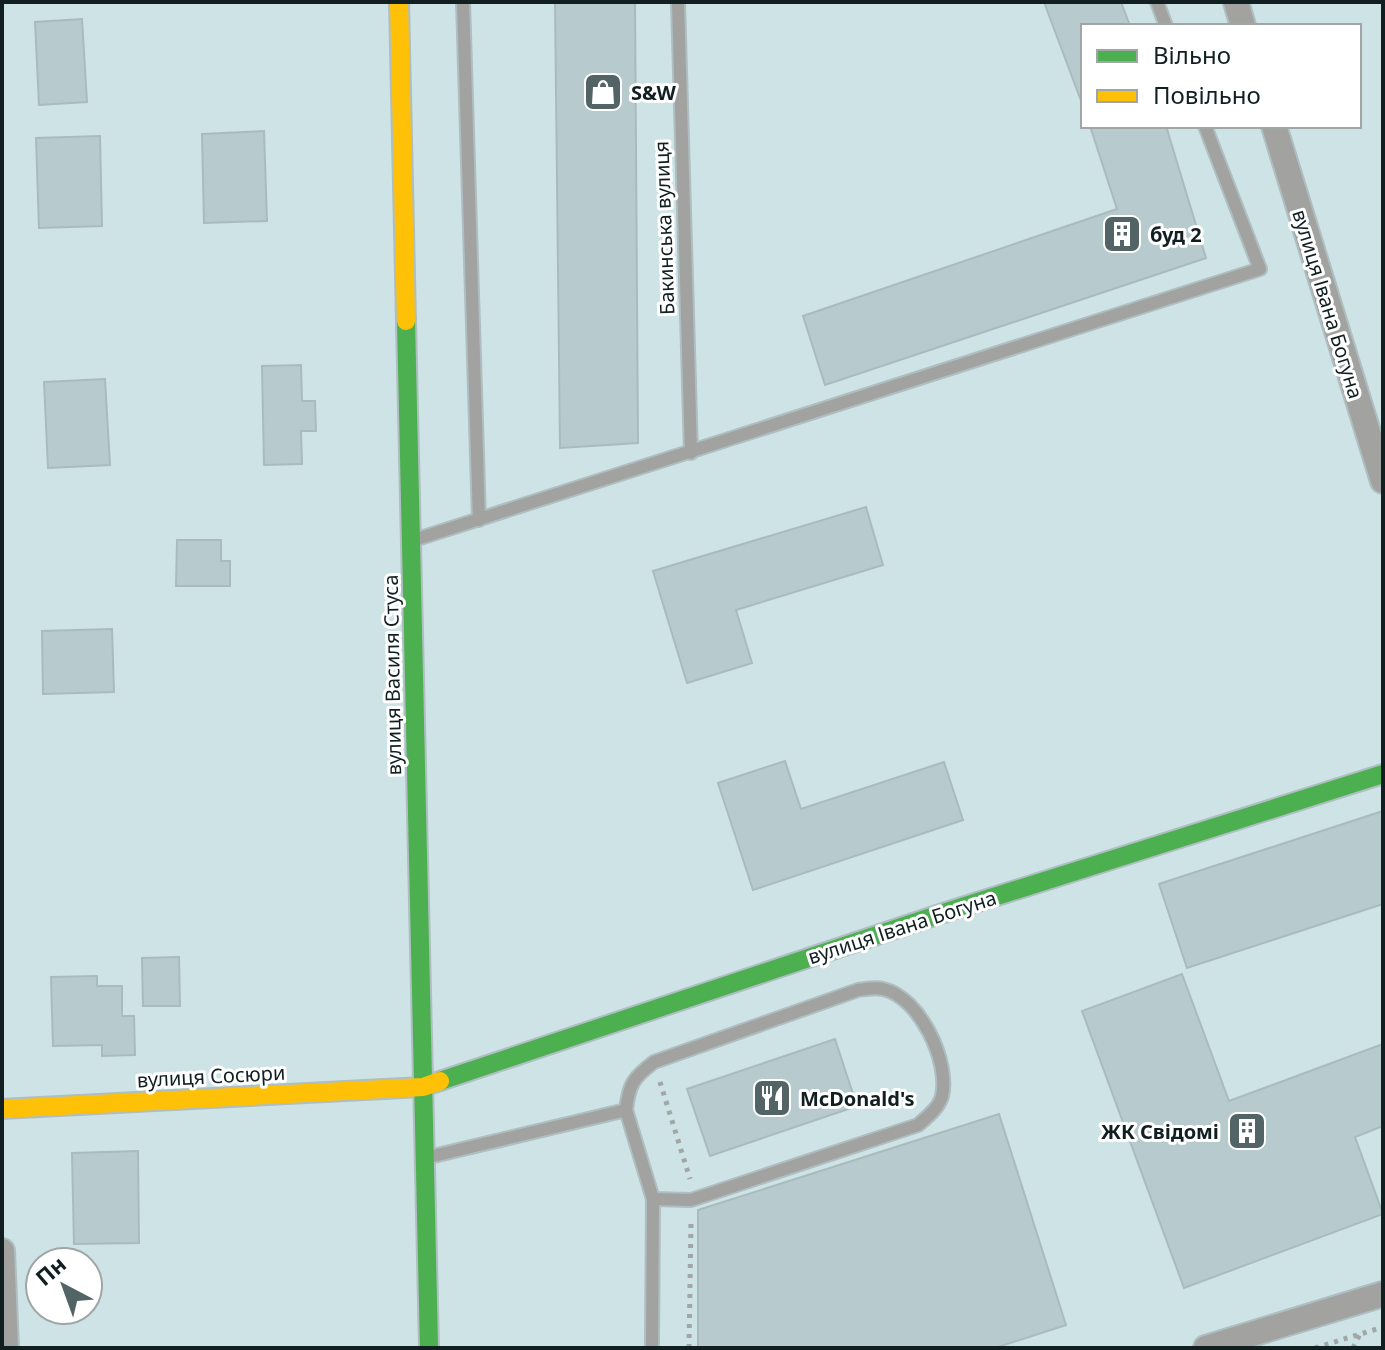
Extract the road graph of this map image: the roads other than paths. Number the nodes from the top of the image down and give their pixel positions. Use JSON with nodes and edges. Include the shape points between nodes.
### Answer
{"nodes":[{"id":1,"x":399,"y":2,"type":"edge"},
{"id":2,"x":463,"y":2,"type":"edge"},
{"id":3,"x":678,"y":2,"type":"edge"},
{"id":4,"x":1157,"y":2,"type":"edge"},
{"id":5,"x":1236,"y":2,"type":"edge"},
{"id":6,"x":1165,"y":24,"type":"edge"},
{"id":7,"x":1242,"y":24,"type":"edge"},
{"id":8,"x":1206,"y":128,"type":"edge"},
{"id":9,"x":1275,"y":128,"type":"edge"},
{"id":10,"x":691,"y":453,"type":"junction"},
{"id":11,"x":1383,"y":481,"type":"edge"},
{"id":12,"x":479,"y":520,"type":"junction"},
{"id":13,"x":411,"y":541,"type":"junction"},
{"id":14,"x":1383,"y":774,"type":"edge"},
{"id":15,"x":423,"y":1087,"type":"junction"},
{"id":16,"x":2,"y":1109,"type":"edge"},
{"id":17,"x":626,"y":1110,"type":"junction"},
{"id":18,"x":425,"y":1158,"type":"junction"},
{"id":19,"x":653,"y":1199,"type":"junction"},
{"id":20,"x":2,"y":1251,"type":"edge"},
{"id":21,"x":1383,"y":1294,"type":"edge"},
{"id":22,"x":6,"y":1348,"type":"edge"},
{"id":23,"x":429,"y":1348,"type":"edge"},
{"id":24,"x":652,"y":1348,"type":"edge"},
{"id":25,"x":1206,"y":1348,"type":"edge"}],
"edges":[{"from":1,"to":13,"type":"street","name":"вулиця Василя Стуса"},
{"from":2,"to":12,"type":"lane"},
{"from":3,"to":10,"type":"lane","name":"Бакинська вулиця"},
{"from":4,"to":6,"type":"lane"},
{"from":5,"to":7,"type":"street"},
{"from":8,"to":10,"type":"lane","via":[[1260,269]]},
{"from":9,"to":11,"type":"street","name":"вулиця Івана Богуна"},
{"from":10,"to":12,"type":"lane"},
{"from":12,"to":13,"type":"lane"},
{"from":13,"to":15,"type":"street","name":"вулиця Василя Стуса"},
{"from":14,"to":15,"type":"street","name":"вулиця Івана Богуна","via":[[943,913]]},
{"from":15,"to":16,"type":"street","name":"вулиця Сосюри"},
{"from":15,"to":18,"type":"street","name":"вулиця Василя Стуса"},
{"from":17,"to":18,"type":"lane"},
{"from":17,"to":19,"type":"lane"},
{"from":17,"to":19,"type":"lane","via":[[628,1089],[654,1062],[858,990],[882,988],[903,998],[937,1049],[941,1099],[918,1125],[691,1200]]},
{"from":18,"to":23,"type":"street","name":"вулиця Василя Стуса"},
{"from":19,"to":24,"type":"lane"},
{"from":20,"to":22,"type":"street"},
{"from":21,"to":25,"type":"street"}]}
